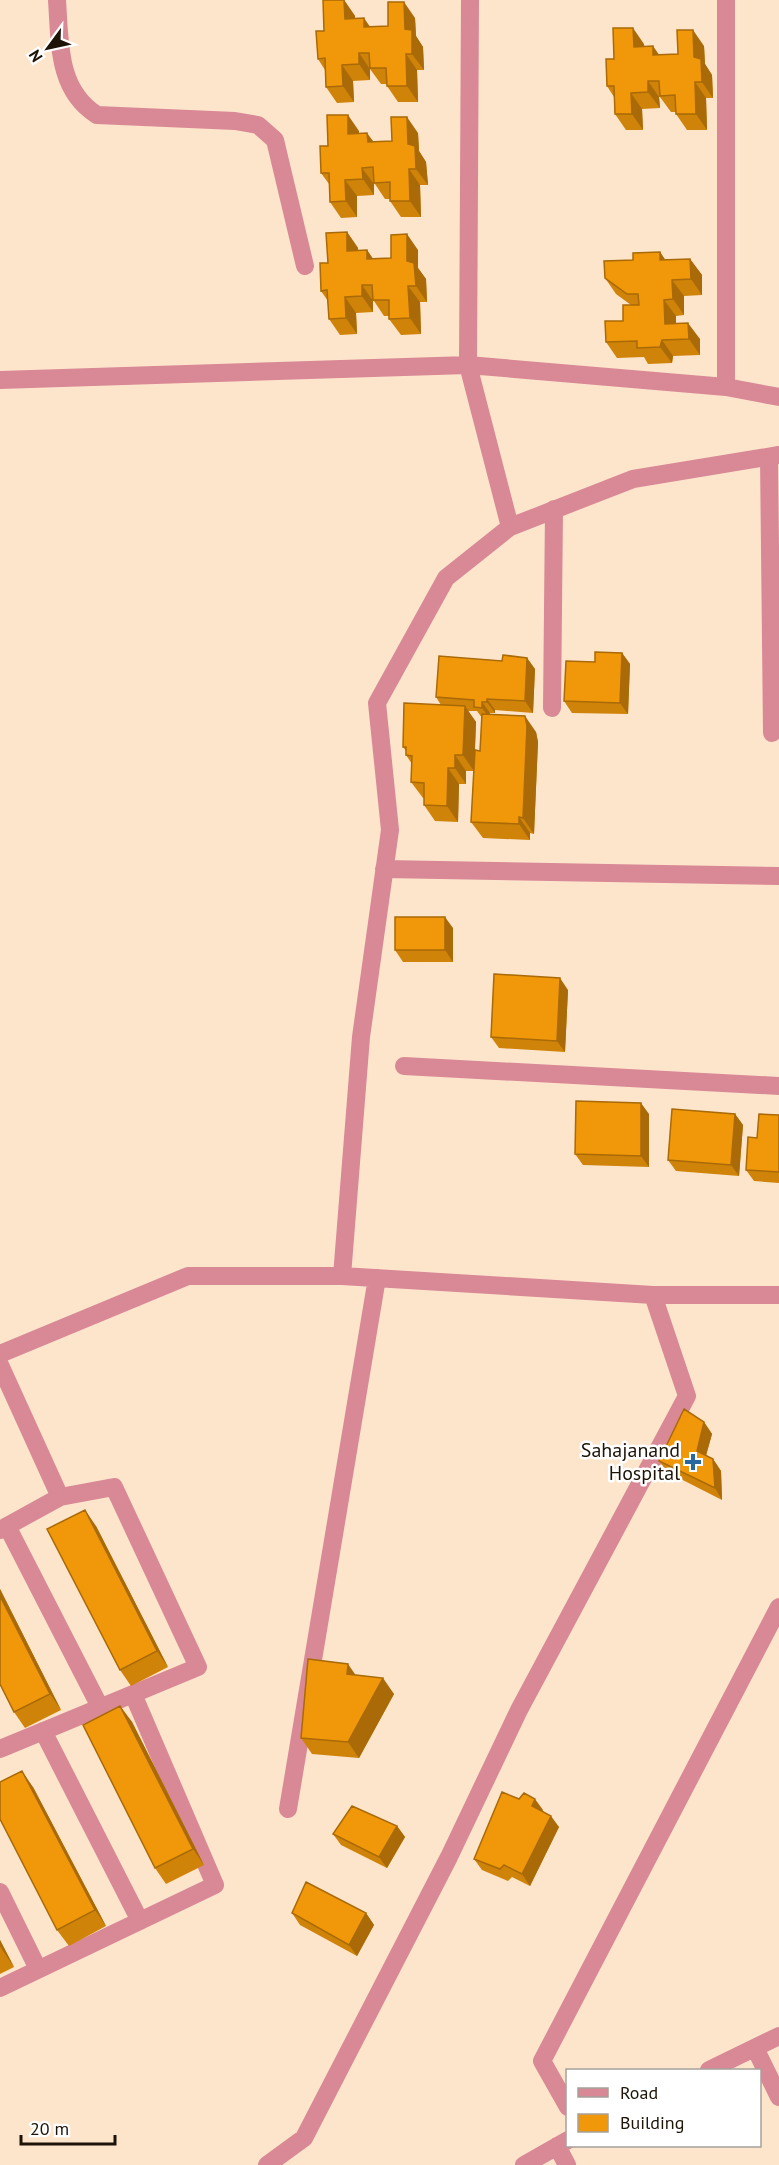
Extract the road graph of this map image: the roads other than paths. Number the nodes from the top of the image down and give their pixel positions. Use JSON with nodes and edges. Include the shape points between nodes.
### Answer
{"nodes":[{"id":1,"x":57,"y":0,"type":"edge"},
{"id":2,"x":470,"y":0,"type":"edge"},
{"id":3,"x":726,"y":0,"type":"edge"},
{"id":4,"x":305,"y":266,"type":"dead end"},
{"id":5,"x":468,"y":365,"type":"junction"},
{"id":6,"x":0,"y":380,"type":"edge"},
{"id":7,"x":726,"y":387,"type":"junction"},
{"id":8,"x":779,"y":397,"type":"edge"},
{"id":9,"x":774,"y":456,"type":"edge"},
{"id":10,"x":554,"y":509,"type":"junction"},
{"id":11,"x":510,"y":527,"type":"junction"},
{"id":12,"x":552,"y":708,"type":"dead end"},
{"id":13,"x":772,"y":733,"type":"dead end"},
{"id":14,"x":384,"y":869,"type":"junction"},
{"id":15,"x":779,"y":876,"type":"edge"},
{"id":16,"x":404,"y":1066,"type":"dead end"},
{"id":17,"x":779,"y":1086,"type":"edge"},
{"id":18,"x":342,"y":1276,"type":"junction"},
{"id":19,"x":377,"y":1278,"type":"junction"},
{"id":20,"x":779,"y":1295,"type":"edge"},
{"id":21,"x":653,"y":1296,"type":"junction"},
{"id":22,"x":0,"y":1354,"type":"edge"},
{"id":23,"x":0,"y":1365,"type":"edge"},
{"id":24,"x":60,"y":1497,"type":"junction"},
{"id":25,"x":4,"y":1528,"type":"edge"},
{"id":26,"x":779,"y":1607,"type":"edge"},
{"id":27,"x":133,"y":1694,"type":"junction"},
{"id":28,"x":100,"y":1707,"type":"junction"},
{"id":29,"x":43,"y":1731,"type":"junction"},
{"id":30,"x":0,"y":1749,"type":"edge"},
{"id":31,"x":288,"y":1809,"type":"dead end"},
{"id":32,"x":0,"y":1892,"type":"edge"},
{"id":33,"x":140,"y":1921,"type":"junction"},
{"id":34,"x":38,"y":1970,"type":"junction"},
{"id":35,"x":0,"y":1988,"type":"edge"},
{"id":36,"x":779,"y":2036,"type":"edge"},
{"id":37,"x":754,"y":2048,"type":"junction"},
{"id":38,"x":711,"y":2069,"type":"edge"},
{"id":39,"x":779,"y":2097,"type":"edge"},
{"id":40,"x":566,"y":2105,"type":"edge"},
{"id":41,"x":562,"y":2143,"type":"edge"},
{"id":42,"x":267,"y":2165,"type":"edge"},
{"id":43,"x":524,"y":2165,"type":"edge"},
{"id":44,"x":567,"y":2165,"type":"edge"}],
"edges":[{"from":1,"to":4,"type":"street","via":[[61,61],[72,89],[87,109],[97,115],[235,121],[258,125],[275,140]]},
{"from":2,"to":5,"type":"street"},
{"from":3,"to":7,"type":"street"},
{"from":5,"to":6,"type":"street"},
{"from":5,"to":7,"type":"street"},
{"from":5,"to":11,"type":"street"},
{"from":7,"to":8,"type":"street"},
{"from":9,"to":10,"type":"street","via":[[633,479]]},
{"from":9,"to":13,"type":"street"},
{"from":10,"to":11,"type":"street"},
{"from":10,"to":12,"type":"street"},
{"from":11,"to":14,"type":"street","via":[[446,578],[377,703],[390,830]]},
{"from":14,"to":15,"type":"street"},
{"from":14,"to":18,"type":"street","via":[[361,1037]]},
{"from":16,"to":17,"type":"street"},
{"from":18,"to":19,"type":"street"},
{"from":18,"to":22,"type":"street","via":[[188,1276]]},
{"from":19,"to":21,"type":"street"},
{"from":19,"to":31,"type":"street"},
{"from":20,"to":21,"type":"street"},
{"from":21,"to":42,"type":"street","via":[[687,1396],[519,1710],[449,1857],[304,2138]]},
{"from":23,"to":24,"type":"street"},
{"from":24,"to":25,"type":"street"},
{"from":24,"to":27,"type":"street","via":[[114,1487],[198,1667]]},
{"from":25,"to":28,"type":"street"},
{"from":26,"to":40,"type":"street","via":[[542,2061]]},
{"from":27,"to":28,"type":"street"},
{"from":27,"to":33,"type":"street","via":[[215,1885]]},
{"from":28,"to":29,"type":"street"},
{"from":29,"to":30,"type":"street"},
{"from":29,"to":33,"type":"street"},
{"from":32,"to":34,"type":"street"},
{"from":33,"to":34,"type":"street"},
{"from":34,"to":35,"type":"street"},
{"from":36,"to":37,"type":"street"},
{"from":37,"to":38,"type":"street"},
{"from":37,"to":39,"type":"street"},
{"from":41,"to":43,"type":"street"},
{"from":41,"to":44,"type":"street"}]}
